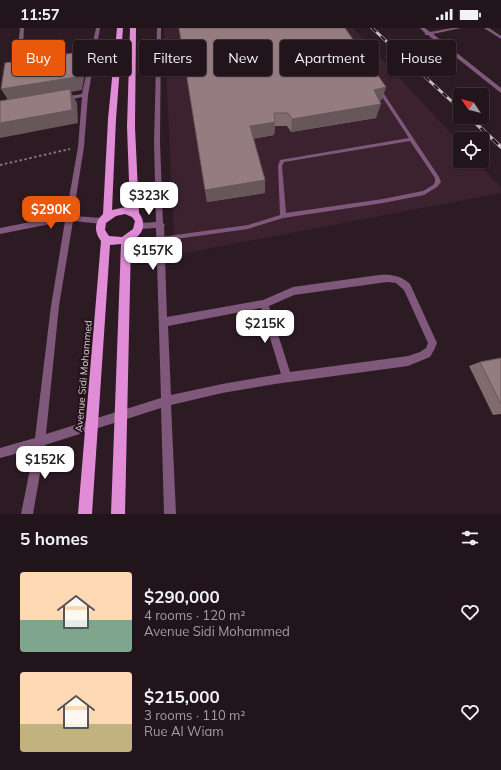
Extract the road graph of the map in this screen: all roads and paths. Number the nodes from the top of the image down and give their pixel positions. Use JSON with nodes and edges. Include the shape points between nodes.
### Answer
{"nodes":[{"id":1,"x":22,"y":28,"type":"edge"},
{"id":2,"x":98,"y":28,"type":"edge"},
{"id":3,"x":120,"y":28,"type":"edge"},
{"id":4,"x":133,"y":28,"type":"edge"},
{"id":5,"x":159,"y":28,"type":"edge"},
{"id":6,"x":422,"y":28,"type":"edge"},
{"id":7,"x":459,"y":28,"type":"edge"},
{"id":8,"x":486,"y":28,"type":"edge"},
{"id":9,"x":428,"y":34,"type":"junction"},
{"id":10,"x":501,"y":38,"type":"edge"},
{"id":11,"x":21,"y":40,"type":"edge"},
{"id":12,"x":501,"y":82,"type":"edge"},
{"id":13,"x":493,"y":84,"type":"junction"},
{"id":14,"x":377,"y":87,"type":"edge"},
{"id":15,"x":501,"y":91,"type":"edge"},
{"id":16,"x":85,"y":96,"type":"junction"},
{"id":17,"x":54,"y":101,"type":"edge"},
{"id":18,"x":412,"y":139,"type":"junction"},
{"id":19,"x":81,"y":147,"type":"junction"},
{"id":20,"x":0,"y":165,"type":"edge"},
{"id":21,"x":135,"y":213,"type":"junction"},
{"id":22,"x":284,"y":216,"type":"junction"},
{"id":23,"x":68,"y":218,"type":"junction"},
{"id":24,"x":104,"y":218,"type":"junction"},
{"id":25,"x":161,"y":224,"type":"junction"},
{"id":26,"x":140,"y":226,"type":"junction"},
{"id":27,"x":0,"y":231,"type":"edge"},
{"id":28,"x":162,"y":239,"type":"junction"},
{"id":29,"x":106,"y":240,"type":"junction"},
{"id":30,"x":126,"y":240,"type":"junction"},
{"id":31,"x":264,"y":304,"type":"junction"},
{"id":32,"x":165,"y":322,"type":"junction"},
{"id":33,"x":287,"y":377,"type":"junction"},
{"id":34,"x":167,"y":403,"type":"junction"},
{"id":35,"x":121,"y":415,"type":"junction"},
{"id":36,"x":91,"y":426,"type":"junction"},
{"id":37,"x":40,"y":442,"type":"junction"},
{"id":38,"x":0,"y":453,"type":"edge"},
{"id":39,"x":27,"y":514,"type":"edge"},
{"id":40,"x":85,"y":514,"type":"edge"},
{"id":41,"x":118,"y":514,"type":"edge"},
{"id":42,"x":170,"y":514,"type":"edge"}],
"edges":[{"from":1,"to":11,"type":"street"},
{"from":2,"to":16,"type":"street","via":[[86,62]]},
{"from":3,"to":24,"type":"main road"},
{"from":4,"to":21,"type":"main road","via":[[131,127]]},
{"from":5,"to":25,"type":"street","via":[[157,142]]},
{"from":6,"to":9,"type":"street"},
{"from":7,"to":9,"type":"street"},
{"from":8,"to":10,"type":"street"},
{"from":9,"to":13,"type":"street"},
{"from":12,"to":13,"type":"street"},
{"from":13,"to":15,"type":"street"},
{"from":14,"to":18,"type":"lane"},
{"from":16,"to":17,"type":"street"},
{"from":16,"to":19,"type":"street"},
{"from":18,"to":22,"type":"lane","via":[[282,161],[280,166]]},
{"from":18,"to":22,"type":"lane","via":[[438,182],[424,193]]},
{"from":19,"to":20,"type":"path"},
{"from":19,"to":23,"type":"street"},
{"from":21,"to":24,"type":"main road","via":[[126,210],[116,211]]},
{"from":21,"to":26,"type":"main road","via":[[140,219]]},
{"from":22,"to":28,"type":"lane","via":[[248,227]]},
{"from":23,"to":24,"type":"street"},
{"from":23,"to":27,"type":"street"},
{"from":23,"to":37,"type":"street"},
{"from":24,"to":29,"type":"main road","via":[[100,227],[101,234]]},
{"from":25,"to":26,"type":"street"},
{"from":25,"to":28,"type":"street"},
{"from":26,"to":30,"type":"main road","via":[[135,234]]},
{"from":28,"to":32,"type":"street"},
{"from":29,"to":30,"type":"main road"},
{"from":29,"to":36,"type":"main road","name":"Avenue Sidi Mohammed"},
{"from":30,"to":35,"type":"main road"},
{"from":31,"to":32,"type":"street"},
{"from":31,"to":33,"type":"street"},
{"from":31,"to":33,"type":"street","via":[[293,291],[379,279],[398,280],[407,287],[433,343],[431,350],[424,356],[408,361]]},
{"from":32,"to":34,"type":"street"},
{"from":33,"to":34,"type":"street","via":[[202,393]]},
{"from":34,"to":35,"type":"street"},
{"from":34,"to":42,"type":"street"},
{"from":35,"to":36,"type":"street"},
{"from":35,"to":41,"type":"main road"},
{"from":36,"to":37,"type":"street"},
{"from":36,"to":40,"type":"main road","name":"Avenue Sidi Mohammed"},
{"from":37,"to":38,"type":"street"},
{"from":37,"to":39,"type":"street"}]}
